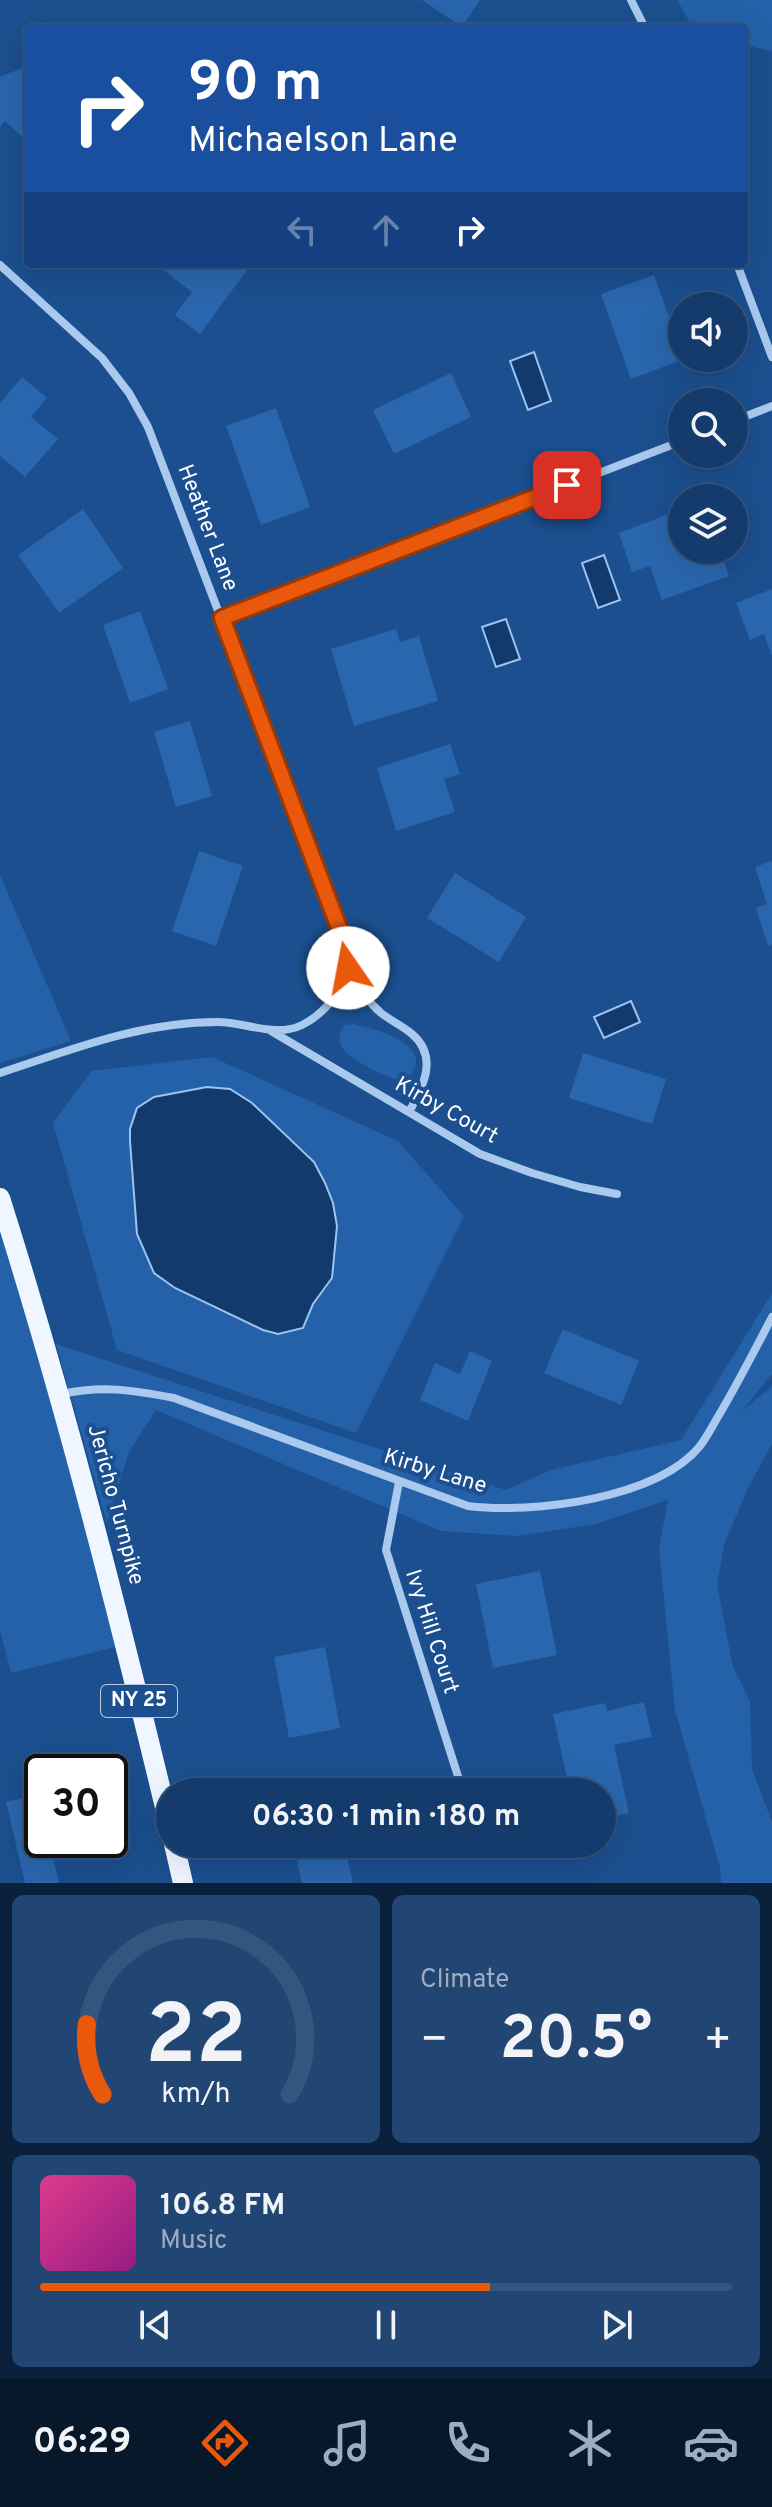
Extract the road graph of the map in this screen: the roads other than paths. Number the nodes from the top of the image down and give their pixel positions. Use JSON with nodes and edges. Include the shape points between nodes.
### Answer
{"nodes":[{"id":1,"x":631,"y":0,"type":"edge"},
{"id":2,"x":643,"y":24,"type":"edge"},
{"id":3,"x":0,"y":265,"type":"edge"},
{"id":4,"x":739,"y":268,"type":"edge"},
{"id":5,"x":772,"y":357,"type":"edge"},
{"id":6,"x":772,"y":406,"type":"edge"},
{"id":7,"x":748,"y":415,"type":"edge"},
{"id":8,"x":668,"y":446,"type":"edge"},
{"id":9,"x":222,"y":618,"type":"junction"},
{"id":10,"x":348,"y":968,"type":"junction"},
{"id":11,"x":270,"y":1031,"type":"junction"},
{"id":12,"x":0,"y":1073,"type":"edge"},
{"id":13,"x":409,"y":1112,"type":"junction"},
{"id":14,"x":617,"y":1194,"type":"dead end"},
{"id":15,"x":0,"y":1198,"type":"edge"},
{"id":16,"x":772,"y":1317,"type":"edge"},
{"id":17,"x":60,"y":1394,"type":"junction"},
{"id":18,"x":399,"y":1482,"type":"junction"},
{"id":19,"x":158,"y":1778,"type":"edge"},
{"id":20,"x":459,"y":1778,"type":"edge"},
{"id":21,"x":177,"y":1858,"type":"edge"},
{"id":22,"x":183,"y":1883,"type":"edge"}],
"edges":[{"from":1,"to":2,"type":"street"},
{"from":3,"to":9,"type":"street","name":"Heather Lane","via":[[102,358],[129,393],[148,427]]},
{"from":4,"to":5,"type":"street"},
{"from":6,"to":7,"type":"street"},
{"from":8,"to":9,"type":"street"},
{"from":9,"to":10,"type":"street","name":"Heather Lane","via":[[344,941]]},
{"from":10,"to":11,"type":"street","via":[[321,1014],[298,1027]]},
{"from":10,"to":13,"type":"street","name":"Heather Lane","via":[[369,1002],[421,1043],[426,1077]]},
{"from":11,"to":12,"type":"street","via":[[237,1022],[178,1022],[105,1038]]},
{"from":11,"to":13,"type":"street","name":"Kirby Court"},
{"from":13,"to":14,"type":"street","name":"Kirby Court","via":[[480,1154]]},
{"from":15,"to":17,"type":"main road","name":"Jericho Turnpike","number":"NY 25"},
{"from":16,"to":18,"type":"street","name":"Kirby Lane","via":[[700,1446],[675,1469],[620,1492],[520,1508],[468,1506]]},
{"from":17,"to":18,"type":"street","name":"Kirby Lane","via":[[127,1389],[174,1398]]},
{"from":17,"to":19,"type":"main road","name":"Jericho Turnpike","number":"NY 25"},
{"from":18,"to":20,"type":"street","name":"Ivy Hill Court","via":[[386,1550]]},
{"from":21,"to":22,"type":"main road"}]}
